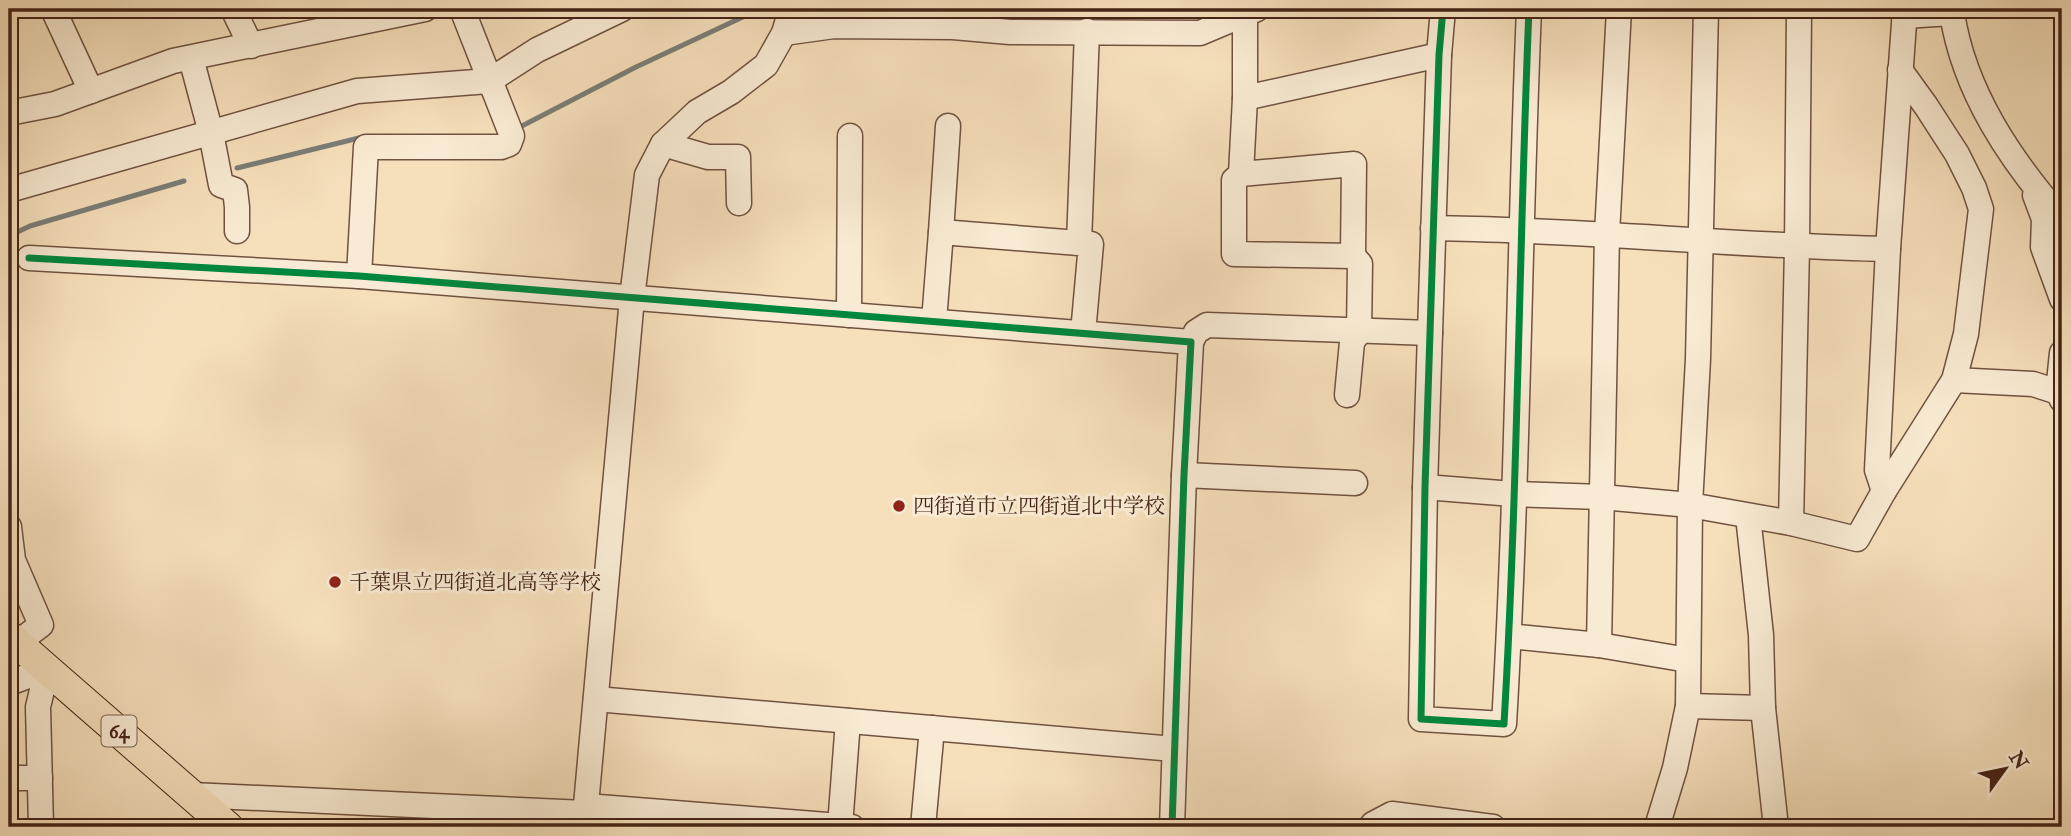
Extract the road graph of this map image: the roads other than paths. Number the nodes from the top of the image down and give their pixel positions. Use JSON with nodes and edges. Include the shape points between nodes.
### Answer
{"nodes":[{"id":1,"x":53,"y":9,"type":"edge"},
{"id":2,"x":233,"y":9,"type":"edge"},
{"id":3,"x":425,"y":9,"type":"edge"},
{"id":4,"x":462,"y":9,"type":"edge"},
{"id":5,"x":622,"y":9,"type":"edge"},
{"id":6,"x":790,"y":9,"type":"edge"},
{"id":7,"x":1443,"y":9,"type":"edge"},
{"id":8,"x":1529,"y":9,"type":"edge"},
{"id":9,"x":1619,"y":9,"type":"edge"},
{"id":10,"x":1706,"y":9,"type":"edge"},
{"id":11,"x":1799,"y":9,"type":"edge"},
{"id":12,"x":1249,"y":11,"type":"edge"},
{"id":13,"x":1953,"y":11,"type":"edge"},
{"id":14,"x":1904,"y":13,"type":"edge"},
{"id":15,"x":324,"y":19,"type":"edge"},
{"id":16,"x":1087,"y":31,"type":"junction"},
{"id":17,"x":785,"y":33,"type":"junction"},
{"id":18,"x":251,"y":46,"type":"junction"},
{"id":19,"x":1439,"y":55,"type":"junction"},
{"id":20,"x":191,"y":58,"type":"junction"},
{"id":21,"x":1900,"y":70,"type":"junction"},
{"id":22,"x":489,"y":81,"type":"junction"},
{"id":23,"x":91,"y":91,"type":"junction"},
{"id":24,"x":1245,"y":98,"type":"junction"},
{"id":25,"x":9,"y":113,"type":"edge"},
{"id":26,"x":948,"y":126,"type":"dead end"},
{"id":27,"x":211,"y":133,"type":"junction"},
{"id":28,"x":850,"y":136,"type":"dead end"},
{"id":29,"x":663,"y":144,"type":"junction"},
{"id":30,"x":1241,"y":174,"type":"junction"},
{"id":31,"x":2032,"y":185,"type":"junction"},
{"id":32,"x":9,"y":190,"type":"edge"},
{"id":33,"x":739,"y":203,"type":"dead end"},
{"id":34,"x":2062,"y":219,"type":"edge"},
{"id":35,"x":1433,"y":228,"type":"junction"},
{"id":36,"x":1520,"y":229,"type":"junction"},
{"id":37,"x":237,"y":231,"type":"dead end"},
{"id":38,"x":941,"y":232,"type":"junction"},
{"id":39,"x":1607,"y":234,"type":"junction"},
{"id":40,"x":1699,"y":240,"type":"junction"},
{"id":41,"x":1079,"y":243,"type":"junction"},
{"id":42,"x":1797,"y":247,"type":"junction"},
{"id":43,"x":1888,"y":249,"type":"junction"},
{"id":44,"x":1353,"y":256,"type":"junction"},
{"id":45,"x":29,"y":258,"type":"dead end"},
{"id":46,"x":359,"y":276,"type":"junction"},
{"id":47,"x":632,"y":298,"type":"junction"},
{"id":48,"x":2062,"y":299,"type":"edge"},
{"id":49,"x":849,"y":315,"type":"junction"},
{"id":50,"x":934,"y":321,"type":"junction"},
{"id":51,"x":1359,"y":332,"type":"junction"},
{"id":52,"x":1083,"y":333,"type":"junction"},
{"id":53,"x":1430,"y":333,"type":"junction"},
{"id":54,"x":1191,"y":342,"type":"junction"},
{"id":55,"x":2062,"y":353,"type":"edge"},
{"id":56,"x":1954,"y":380,"type":"junction"},
{"id":57,"x":1347,"y":395,"type":"dead end"},
{"id":58,"x":2060,"y":396,"type":"edge"},
{"id":59,"x":1184,"y":475,"type":"junction"},
{"id":60,"x":1355,"y":483,"type":"dead end"},
{"id":61,"x":1425,"y":487,"type":"junction"},
{"id":62,"x":1884,"y":491,"type":"junction"},
{"id":63,"x":1513,"y":494,"type":"junction"},
{"id":64,"x":1602,"y":497,"type":"junction"},
{"id":65,"x":1689,"y":505,"type":"junction"},
{"id":66,"x":1748,"y":516,"type":"junction"},
{"id":67,"x":1791,"y":523,"type":"junction"},
{"id":68,"x":9,"y":527,"type":"edge"},
{"id":69,"x":11,"y":561,"type":"edge"},
{"id":70,"x":1509,"y":636,"type":"junction"},
{"id":71,"x":13,"y":639,"type":"edge"},
{"id":72,"x":1598,"y":645,"type":"junction"},
{"id":73,"x":1688,"y":660,"type":"junction"},
{"id":74,"x":47,"y":669,"type":"junction"},
{"id":75,"x":9,"y":683,"type":"edge"},
{"id":76,"x":596,"y":699,"type":"junction"},
{"id":77,"x":1688,"y":705,"type":"junction"},
{"id":78,"x":1763,"y":708,"type":"junction"},
{"id":79,"x":848,"y":721,"type":"junction"},
{"id":80,"x":932,"y":728,"type":"junction"},
{"id":81,"x":1174,"y":749,"type":"junction"},
{"id":82,"x":9,"y":778,"type":"edge"},
{"id":83,"x":40,"y":778,"type":"junction"},
{"id":84,"x":192,"y":795,"type":"junction"},
{"id":85,"x":585,"y":815,"type":"edge"},
{"id":86,"x":41,"y":827,"type":"edge"},
{"id":87,"x":228,"y":827,"type":"edge"},
{"id":88,"x":846,"y":827,"type":"edge"},
{"id":89,"x":923,"y":827,"type":"edge"},
{"id":90,"x":1172,"y":827,"type":"edge"},
{"id":91,"x":1373,"y":827,"type":"edge"},
{"id":92,"x":1493,"y":827,"type":"edge"},
{"id":93,"x":1657,"y":827,"type":"edge"},
{"id":94,"x":1776,"y":827,"type":"edge"}],
"edges":[{"from":1,"to":23,"type":"street"},
{"from":2,"to":18,"type":"street"},
{"from":3,"to":15,"type":"street"},
{"from":4,"to":22,"type":"street"},
{"from":5,"to":22,"type":"street","via":[[537,50]]},
{"from":6,"to":17,"type":"street"},
{"from":7,"to":19,"type":"street"},
{"from":8,"to":36,"type":"street"},
{"from":9,"to":39,"type":"street"},
{"from":10,"to":40,"type":"street"},
{"from":11,"to":42,"type":"street"},
{"from":12,"to":16,"type":"street","via":[[1200,33]]},
{"from":12,"to":24,"type":"street"},
{"from":13,"to":14,"type":"street"},
{"from":13,"to":31,"type":"street","via":[[1962,59],[1975,92]]},
{"from":14,"to":21,"type":"street"},
{"from":15,"to":18,"type":"street"},
{"from":16,"to":17,"type":"street","via":[[834,26]]},
{"from":16,"to":41,"type":"street"},
{"from":17,"to":29,"type":"street","via":[[766,65],[697,112]]},
{"from":18,"to":20,"type":"street"},
{"from":19,"to":24,"type":"street"},
{"from":19,"to":35,"type":"street"},
{"from":20,"to":23,"type":"street"},
{"from":20,"to":27,"type":"street"},
{"from":21,"to":43,"type":"street"},
{"from":21,"to":56,"type":"street","via":[[1957,154],[1981,209],[1966,334]]},
{"from":22,"to":27,"type":"street","via":[[357,91]]},
{"from":22,"to":46,"type":"street","via":[[510,132],[509,144],[366,147]]},
{"from":23,"to":25,"type":"street"},
{"from":24,"to":30,"type":"street"},
{"from":26,"to":38,"type":"street"},
{"from":27,"to":32,"type":"street"},
{"from":27,"to":37,"type":"street","via":[[221,185],[235,190]]},
{"from":28,"to":49,"type":"street"},
{"from":29,"to":33,"type":"street","via":[[708,157],[738,157]]},
{"from":29,"to":47,"type":"street","via":[[647,175]]},
{"from":30,"to":44,"type":"street","via":[[1234,180],[1234,254]]},
{"from":30,"to":44,"type":"street","via":[[1354,164]]},
{"from":31,"to":34,"type":"street"},
{"from":31,"to":48,"type":"street","via":[[2044,219],[2043,247]]},
{"from":35,"to":36,"type":"street"},
{"from":35,"to":53,"type":"street"},
{"from":36,"to":39,"type":"street"},
{"from":36,"to":63,"type":"street"},
{"from":38,"to":41,"type":"street"},
{"from":38,"to":50,"type":"street"},
{"from":39,"to":40,"type":"street"},
{"from":39,"to":64,"type":"street"},
{"from":40,"to":42,"type":"street"},
{"from":40,"to":65,"type":"street"},
{"from":41,"to":52,"type":"street","via":[[1091,244]]},
{"from":42,"to":43,"type":"street"},
{"from":42,"to":67,"type":"street"},
{"from":43,"to":62,"type":"street","via":[[1877,470]]},
{"from":44,"to":51,"type":"street","via":[[1360,264]]},
{"from":45,"to":46,"type":"street"},
{"from":46,"to":47,"type":"street"},
{"from":47,"to":49,"type":"street"},
{"from":47,"to":76,"type":"street"},
{"from":49,"to":50,"type":"street"},
{"from":50,"to":52,"type":"street"},
{"from":51,"to":53,"type":"street"},
{"from":51,"to":54,"type":"street","via":[[1207,325]]},
{"from":51,"to":57,"type":"street","via":[[1352,342]]},
{"from":52,"to":54,"type":"street"},
{"from":53,"to":61,"type":"street"},
{"from":54,"to":59,"type":"street"},
{"from":55,"to":58,"type":"street"},
{"from":56,"to":58,"type":"street","via":[[2032,384]]},
{"from":56,"to":62,"type":"street"},
{"from":59,"to":60,"type":"street"},
{"from":59,"to":81,"type":"street"},
{"from":61,"to":63,"type":"street"},
{"from":61,"to":70,"type":"street","via":[[1421,719],[1504,724]]},
{"from":62,"to":67,"type":"street","via":[[1857,539]]},
{"from":63,"to":64,"type":"street"},
{"from":63,"to":70,"type":"street"},
{"from":64,"to":65,"type":"street"},
{"from":64,"to":72,"type":"street"},
{"from":65,"to":66,"type":"street"},
{"from":65,"to":73,"type":"street"},
{"from":66,"to":67,"type":"street"},
{"from":66,"to":78,"type":"street","via":[[1761,635]]},
{"from":68,"to":69,"type":"street"},
{"from":69,"to":71,"type":"street","via":[[41,625]]},
{"from":70,"to":72,"type":"street"},
{"from":71,"to":74,"type":"main road","number":"64"},
{"from":72,"to":73,"type":"street"},
{"from":73,"to":77,"type":"street"},
{"from":74,"to":75,"type":"street"},
{"from":74,"to":83,"type":"street","via":[[38,707]]},
{"from":74,"to":84,"type":"main road","number":"64"},
{"from":76,"to":79,"type":"street"},
{"from":76,"to":85,"type":"street"},
{"from":77,"to":78,"type":"street"},
{"from":77,"to":93,"type":"street"},
{"from":78,"to":94,"type":"street"},
{"from":79,"to":80,"type":"street"},
{"from":79,"to":88,"type":"street"},
{"from":80,"to":81,"type":"street"},
{"from":80,"to":89,"type":"street"},
{"from":81,"to":90,"type":"street"},
{"from":82,"to":83,"type":"street"},
{"from":83,"to":86,"type":"street"},
{"from":84,"to":85,"type":"street"},
{"from":84,"to":87,"type":"main road","number":"64"},
{"from":85,"to":88,"type":"street"},
{"from":91,"to":92,"type":"street","via":[[1392,814]]}]}
